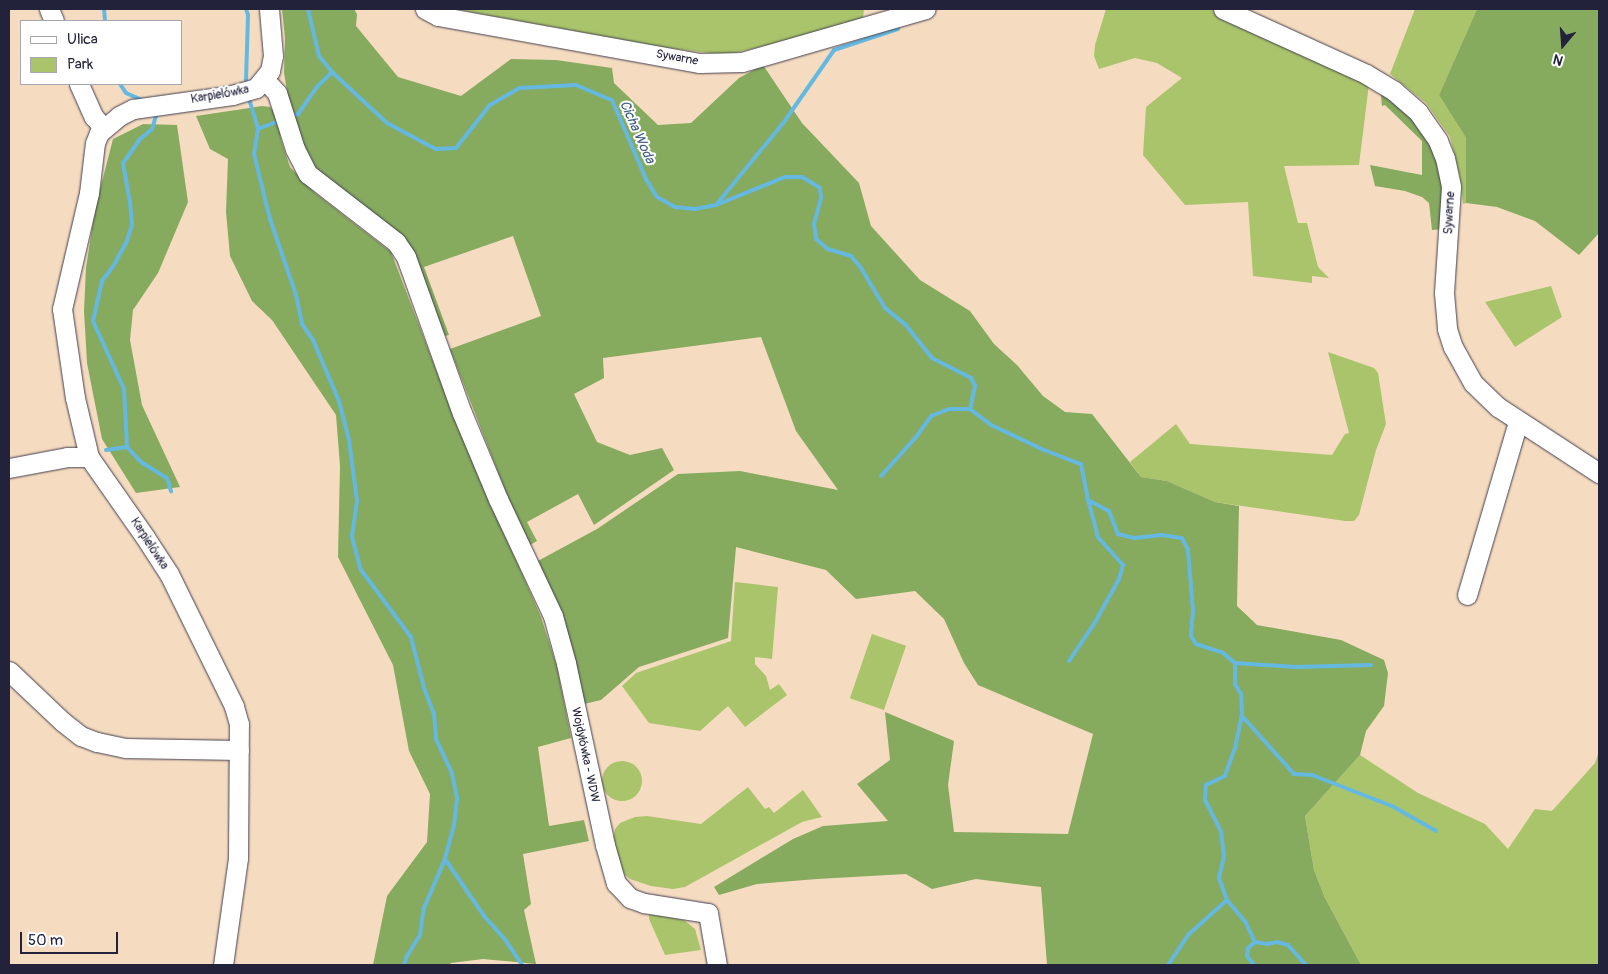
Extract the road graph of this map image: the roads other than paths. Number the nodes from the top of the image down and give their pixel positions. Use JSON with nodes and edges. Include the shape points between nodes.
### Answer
{"nodes":[{"id":1,"x":269,"y":9,"type":"edge"},
{"id":2,"x":425,"y":9,"type":"edge"},
{"id":3,"x":926,"y":9,"type":"edge"},
{"id":4,"x":1223,"y":9,"type":"edge"},
{"id":5,"x":264,"y":79,"type":"junction"},
{"id":6,"x":79,"y":85,"type":"edge"},
{"id":7,"x":104,"y":128,"type":"junction"},
{"id":8,"x":1518,"y":422,"type":"junction"},
{"id":9,"x":89,"y":457,"type":"junction"},
{"id":10,"x":9,"y":468,"type":"edge"},
{"id":11,"x":1599,"y":473,"type":"edge"},
{"id":12,"x":1467,"y":595,"type":"dead end"},
{"id":13,"x":9,"y":671,"type":"edge"},
{"id":14,"x":239,"y":750,"type":"junction"},
{"id":15,"x":223,"y":965,"type":"edge"},
{"id":16,"x":717,"y":965,"type":"edge"}],
"edges":[{"from":1,"to":5,"type":"street","name":"Karpielówka","via":[[273,56],[270,71]]},
{"from":2,"to":3,"type":"street","name":"Sywarne","via":[[438,16],[700,63],[742,62]]},
{"from":4,"to":8,"type":"street","name":"Sywarne","via":[[1380,82],[1406,100],[1429,126],[1445,158],[1451,187],[1444,294],[1447,329],[1473,383]]},
{"from":5,"to":7,"type":"street","name":"Karpielówka","via":[[256,88],[232,96],[133,109]]},
{"from":5,"to":16,"type":"street","name":"Wojdyłówka - WDW","via":[[277,93],[295,149],[308,174],[396,242],[406,257],[462,414],[554,616],[604,845],[616,883],[637,901],[708,913]]},
{"from":6,"to":7,"type":"street","via":[[94,117]]},
{"from":7,"to":9,"type":"street","name":"Karpielówka","via":[[95,143],[89,193],[62,309],[75,398]]},
{"from":8,"to":11,"type":"street","name":"Sywarne"},
{"from":8,"to":12,"type":"street"},
{"from":9,"to":10,"type":"street","via":[[68,457]]},
{"from":9,"to":14,"type":"street","name":"Karpielówka","via":[[150,544],[198,630],[234,706],[239,724]]},
{"from":13,"to":14,"type":"street","via":[[81,736],[97,742],[125,748]]},
{"from":14,"to":15,"type":"street","name":"Karpielówka","via":[[238,858]]}]}
